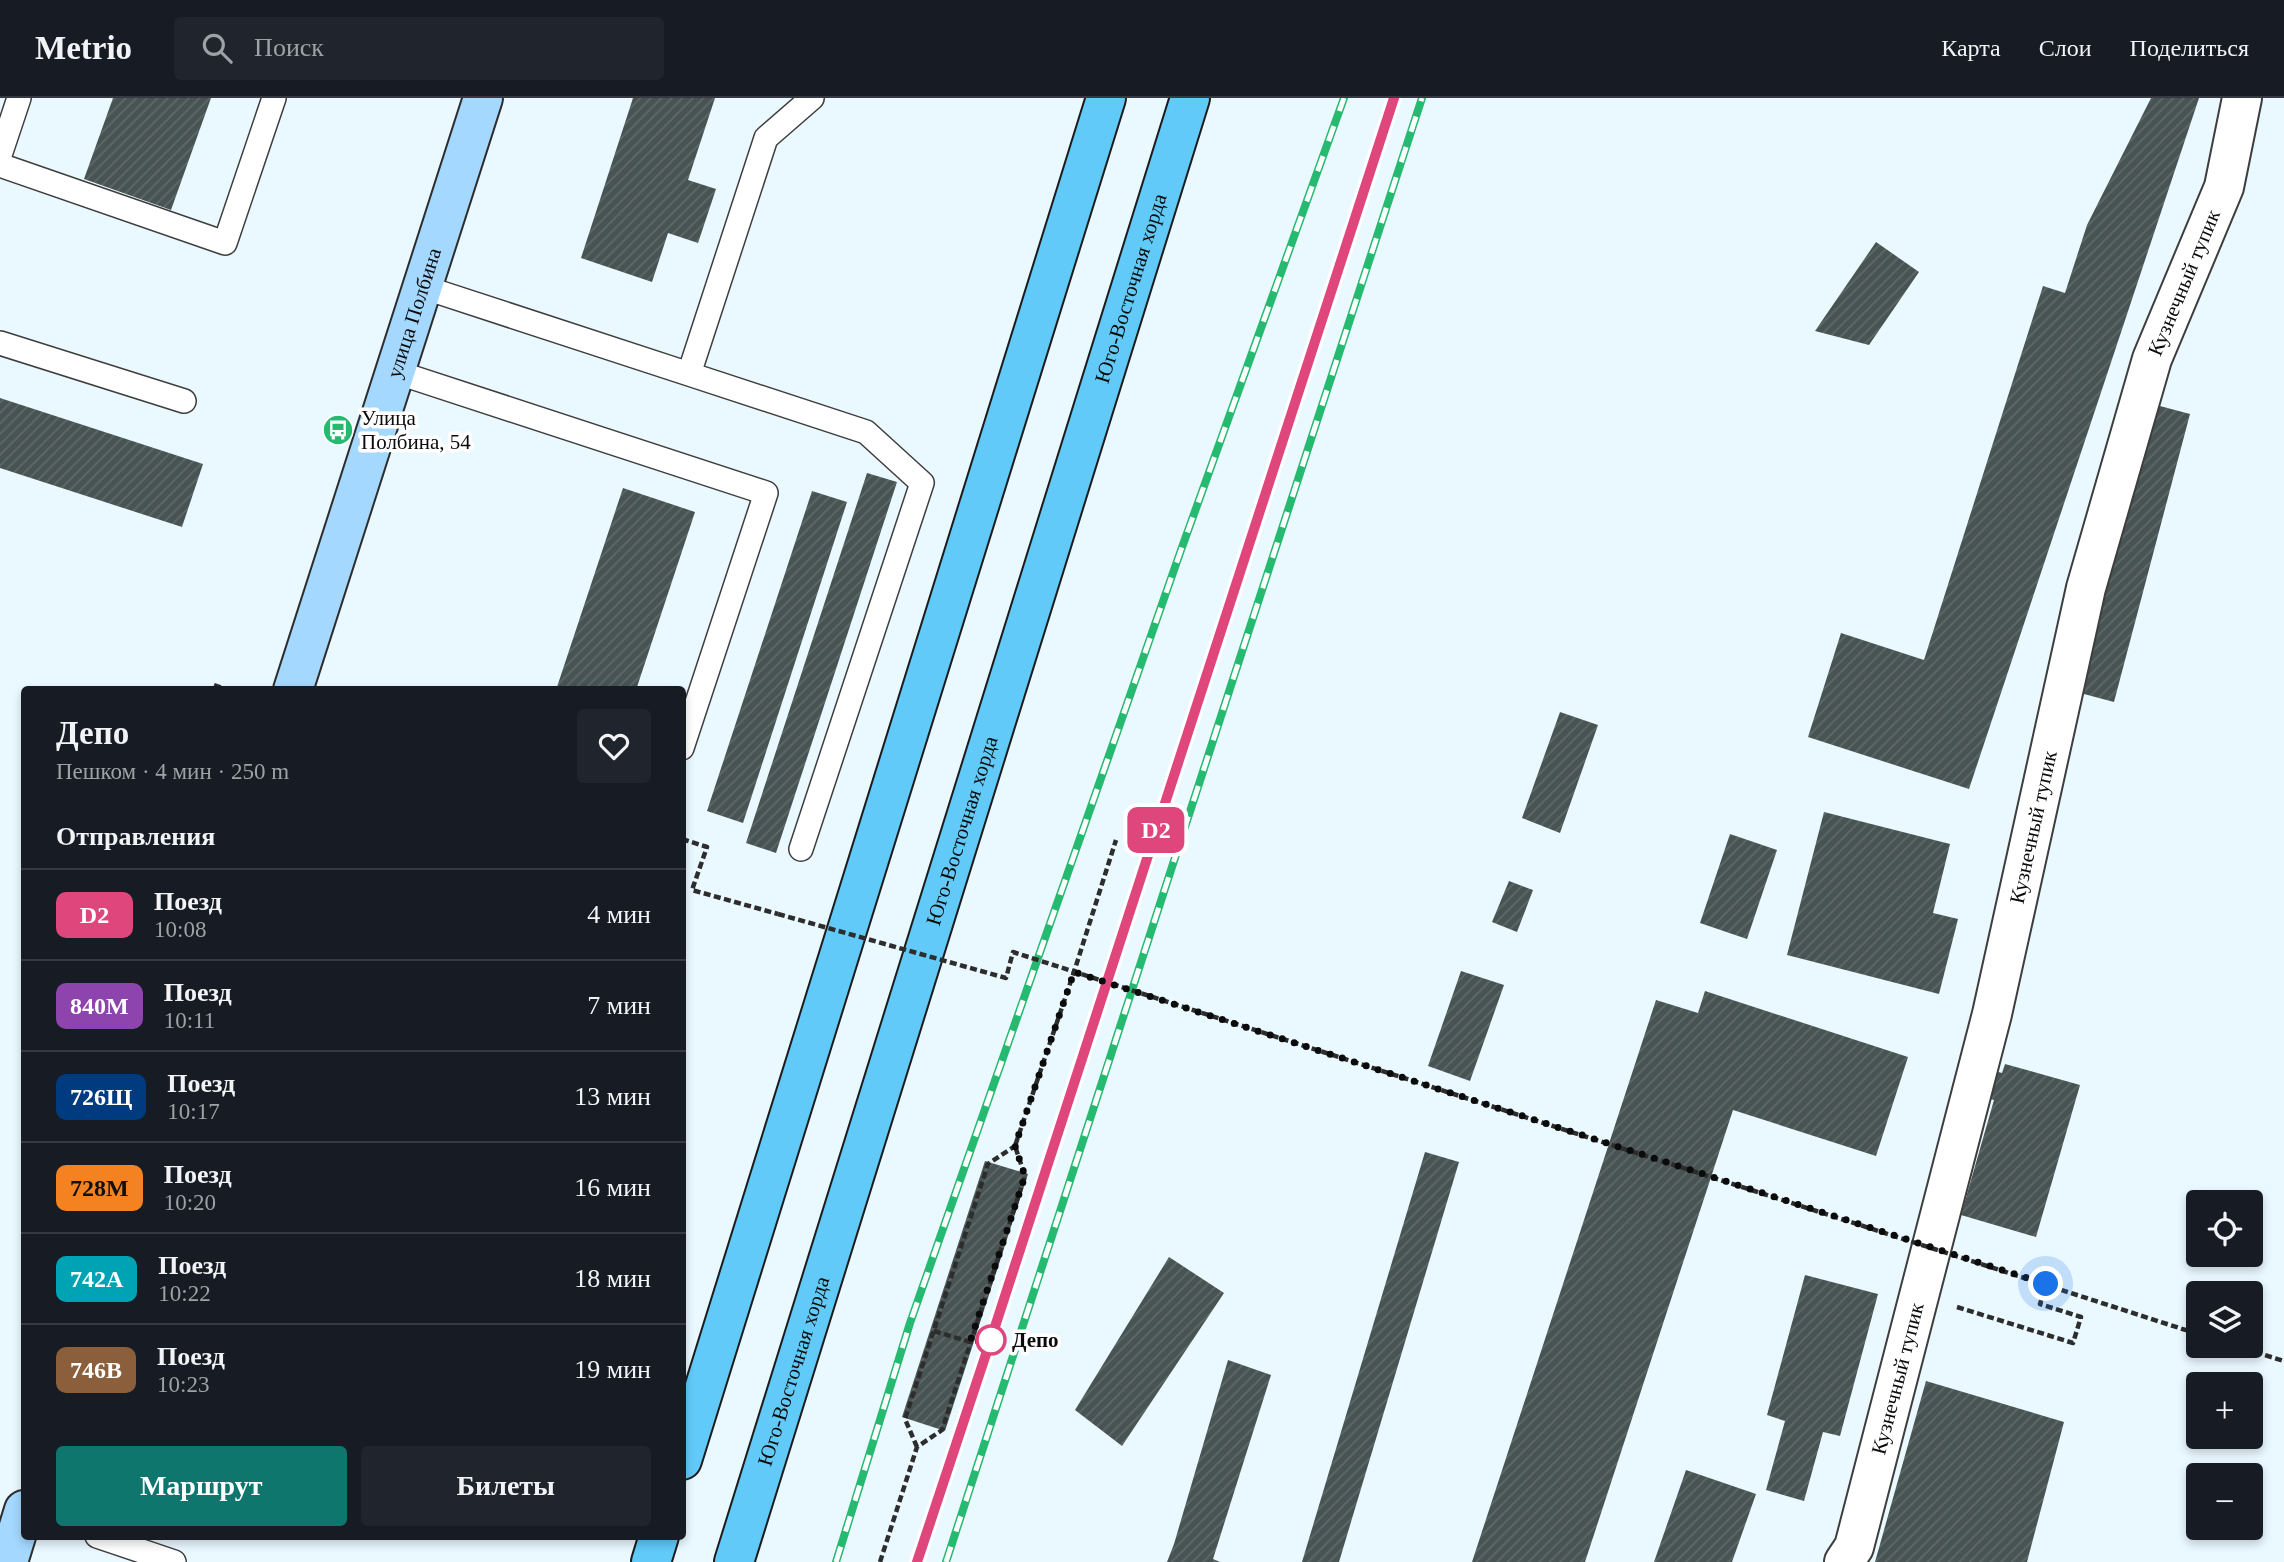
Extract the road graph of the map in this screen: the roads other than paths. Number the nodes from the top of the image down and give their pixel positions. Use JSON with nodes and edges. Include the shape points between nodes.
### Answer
{"nodes":[{"id":1,"x":19,"y":98,"type":"edge"},
{"id":2,"x":275,"y":98,"type":"edge"},
{"id":3,"x":483,"y":98,"type":"edge"},
{"id":4,"x":812,"y":98,"type":"edge"},
{"id":5,"x":1106,"y":98,"type":"edge"},
{"id":6,"x":1190,"y":98,"type":"edge"},
{"id":7,"x":2242,"y":98,"type":"edge"},
{"id":8,"x":0,"y":155,"type":"edge"},
{"id":9,"x":0,"y":165,"type":"edge"},
{"id":10,"x":423,"y":287,"type":"junction"},
{"id":11,"x":0,"y":343,"type":"edge"},
{"id":12,"x":396,"y":372,"type":"junction"},
{"id":13,"x":689,"y":374,"type":"junction"},
{"id":14,"x":184,"y":401,"type":"dead end"},
{"id":15,"x":294,"y":686,"type":"edge"},
{"id":16,"x":686,"y":736,"type":"edge"},
{"id":17,"x":801,"y":849,"type":"dead end"},
{"id":18,"x":686,"y":1447,"type":"edge"},
{"id":19,"x":21,"y":1521,"type":"edge"},
{"id":20,"x":109,"y":1540,"type":"edge"},
{"id":21,"x":658,"y":1540,"type":"edge"},
{"id":22,"x":8,"y":1562,"type":"edge"},
{"id":23,"x":174,"y":1562,"type":"edge"},
{"id":24,"x":651,"y":1562,"type":"edge"},
{"id":25,"x":734,"y":1562,"type":"edge"},
{"id":26,"x":1844,"y":1562,"type":"edge"}],
"edges":[{"from":1,"to":8,"type":"lane"},
{"from":2,"to":9,"type":"lane","via":[[225,243]]},
{"from":3,"to":10,"type":"main road","name":"улица Полбина"},
{"from":4,"to":13,"type":"lane","via":[[766,138]]},
{"from":5,"to":18,"type":"main road"},
{"from":6,"to":25,"type":"main road","name":"Юго-Восточная хорда"},
{"from":7,"to":26,"type":"street","name":"Кузнечный тупик","via":[[2224,187],[2152,359],[2086,588],[1992,1014],[1854,1547]]},
{"from":10,"to":12,"type":"main road","name":"улица Полбина"},
{"from":10,"to":13,"type":"lane"},
{"from":11,"to":14,"type":"lane"},
{"from":12,"to":15,"type":"main road","name":"улица Полбина"},
{"from":12,"to":16,"type":"lane","via":[[766,493]]},
{"from":13,"to":17,"type":"lane","via":[[866,432],[922,483]]},
{"from":19,"to":22,"type":"main road"},
{"from":20,"to":23,"type":"lane"},
{"from":21,"to":24,"type":"main road"}]}
